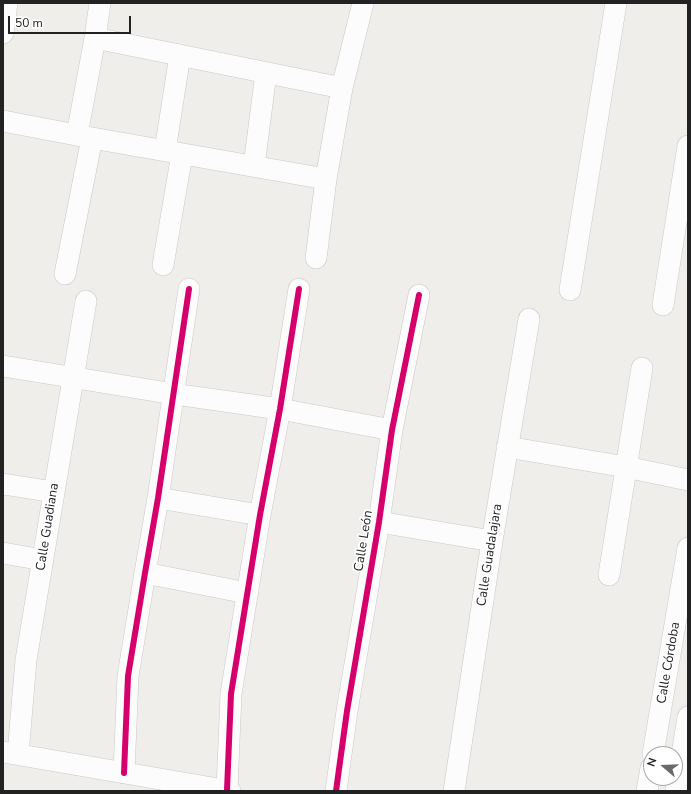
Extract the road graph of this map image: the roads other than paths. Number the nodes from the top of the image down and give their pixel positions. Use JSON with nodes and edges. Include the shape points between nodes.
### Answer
{"nodes":[{"id":1,"x":7,"y":3,"type":"edge"},
{"id":2,"x":100,"y":3,"type":"edge"},
{"id":3,"x":363,"y":3,"type":"edge"},
{"id":4,"x":616,"y":3,"type":"edge"},
{"id":5,"x":3,"y":33,"type":"edge"},
{"id":6,"x":95,"y":38,"type":"junction"},
{"id":7,"x":180,"y":55,"type":"junction"},
{"id":8,"x":266,"y":73,"type":"junction"},
{"id":9,"x":342,"y":88,"type":"junction"},
{"id":10,"x":3,"y":121,"type":"edge"},
{"id":11,"x":85,"y":137,"type":"junction"},
{"id":12,"x":688,"y":146,"type":"edge"},
{"id":13,"x":173,"y":152,"type":"junction"},
{"id":14,"x":254,"y":166,"type":"junction"},
{"id":15,"x":326,"y":179,"type":"junction"},
{"id":16,"x":316,"y":258,"type":"dead end"},
{"id":17,"x":163,"y":265,"type":"dead end"},
{"id":18,"x":65,"y":274,"type":"dead end"},
{"id":19,"x":189,"y":289,"type":"dead end"},
{"id":20,"x":299,"y":289,"type":"dead end"},
{"id":21,"x":570,"y":290,"type":"dead end"},
{"id":22,"x":419,"y":295,"type":"dead end"},
{"id":23,"x":86,"y":302,"type":"dead end"},
{"id":24,"x":663,"y":305,"type":"dead end"},
{"id":25,"x":529,"y":319,"type":"dead end"},
{"id":26,"x":3,"y":366,"type":"edge"},
{"id":27,"x":642,"y":368,"type":"dead end"},
{"id":28,"x":73,"y":377,"type":"junction"},
{"id":29,"x":174,"y":394,"type":"junction"},
{"id":30,"x":280,"y":409,"type":"junction"},
{"id":31,"x":392,"y":430,"type":"junction"},
{"id":32,"x":507,"y":447,"type":"junction"},
{"id":33,"x":626,"y":467,"type":"junction"},
{"id":34,"x":688,"y":480,"type":"edge"},
{"id":35,"x":3,"y":484,"type":"edge"},
{"id":36,"x":54,"y":492,"type":"junction"},
{"id":37,"x":158,"y":498,"type":"junction"},
{"id":38,"x":260,"y":515,"type":"junction"},
{"id":39,"x":379,"y":522,"type":"junction"},
{"id":40,"x":492,"y":541,"type":"junction"},
{"id":41,"x":688,"y":548,"type":"edge"},
{"id":42,"x":3,"y":553,"type":"edge"},
{"id":43,"x":43,"y":560,"type":"junction"},
{"id":44,"x":145,"y":573,"type":"junction"},
{"id":45,"x":609,"y":575,"type":"dead end"},
{"id":46,"x":247,"y":593,"type":"junction"},
{"id":47,"x":681,"y":632,"type":"edge"},
{"id":48,"x":688,"y":717,"type":"edge"},
{"id":49,"x":655,"y":746,"type":"edge"},
{"id":50,"x":10,"y":753,"type":"edge"},
{"id":51,"x":124,"y":773,"type":"junction"},
{"id":52,"x":229,"y":791,"type":"edge"},
{"id":53,"x":336,"y":791,"type":"edge"},
{"id":54,"x":454,"y":791,"type":"edge"},
{"id":55,"x":676,"y":791,"type":"edge"}],
"edges":[{"from":1,"to":5,"type":"street"},
{"from":2,"to":6,"type":"street"},
{"from":3,"to":9,"type":"street"},
{"from":4,"to":21,"type":"street"},
{"from":6,"to":7,"type":"street"},
{"from":6,"to":11,"type":"street"},
{"from":7,"to":8,"type":"street"},
{"from":7,"to":13,"type":"street"},
{"from":8,"to":9,"type":"street"},
{"from":8,"to":14,"type":"street"},
{"from":9,"to":15,"type":"street"},
{"from":10,"to":11,"type":"street"},
{"from":11,"to":13,"type":"street"},
{"from":11,"to":18,"type":"street"},
{"from":12,"to":24,"type":"street"},
{"from":13,"to":14,"type":"street"},
{"from":13,"to":17,"type":"street"},
{"from":14,"to":15,"type":"street"},
{"from":15,"to":16,"type":"street"},
{"from":19,"to":29,"type":"street"},
{"from":20,"to":30,"type":"street"},
{"from":22,"to":31,"type":"street","name":"Calle León"},
{"from":23,"to":28,"type":"street","name":"Calle Guadiana"},
{"from":25,"to":32,"type":"street","name":"Calle Guadalajara"},
{"from":26,"to":28,"type":"street"},
{"from":27,"to":33,"type":"street"},
{"from":28,"to":29,"type":"street"},
{"from":28,"to":36,"type":"street","name":"Calle Guadiana"},
{"from":29,"to":30,"type":"street"},
{"from":29,"to":37,"type":"street"},
{"from":30,"to":31,"type":"street"},
{"from":30,"to":38,"type":"street"},
{"from":31,"to":39,"type":"street","name":"Calle León"},
{"from":32,"to":33,"type":"street"},
{"from":32,"to":40,"type":"street","name":"Calle Guadalajara"},
{"from":33,"to":34,"type":"street"},
{"from":33,"to":45,"type":"street"},
{"from":35,"to":36,"type":"street"},
{"from":36,"to":43,"type":"street","name":"Calle Guadiana"},
{"from":37,"to":38,"type":"street"},
{"from":37,"to":44,"type":"street"},
{"from":38,"to":46,"type":"street"},
{"from":39,"to":40,"type":"street"},
{"from":39,"to":53,"type":"street","name":"Calle León"},
{"from":40,"to":54,"type":"street","name":"Calle Guadalajara"},
{"from":41,"to":47,"type":"street","name":"Calle Córdoba"},
{"from":42,"to":43,"type":"street"},
{"from":43,"to":50,"type":"street","name":"Calle Guadiana"},
{"from":44,"to":46,"type":"street"},
{"from":44,"to":51,"type":"street","via":[[128,676]]},
{"from":46,"to":52,"type":"street","via":[[231,694]]},
{"from":47,"to":49,"type":"street","name":"Calle Córdoba"},
{"from":48,"to":55,"type":"street"},
{"from":50,"to":51,"type":"street"},
{"from":51,"to":52,"type":"street"}]}
